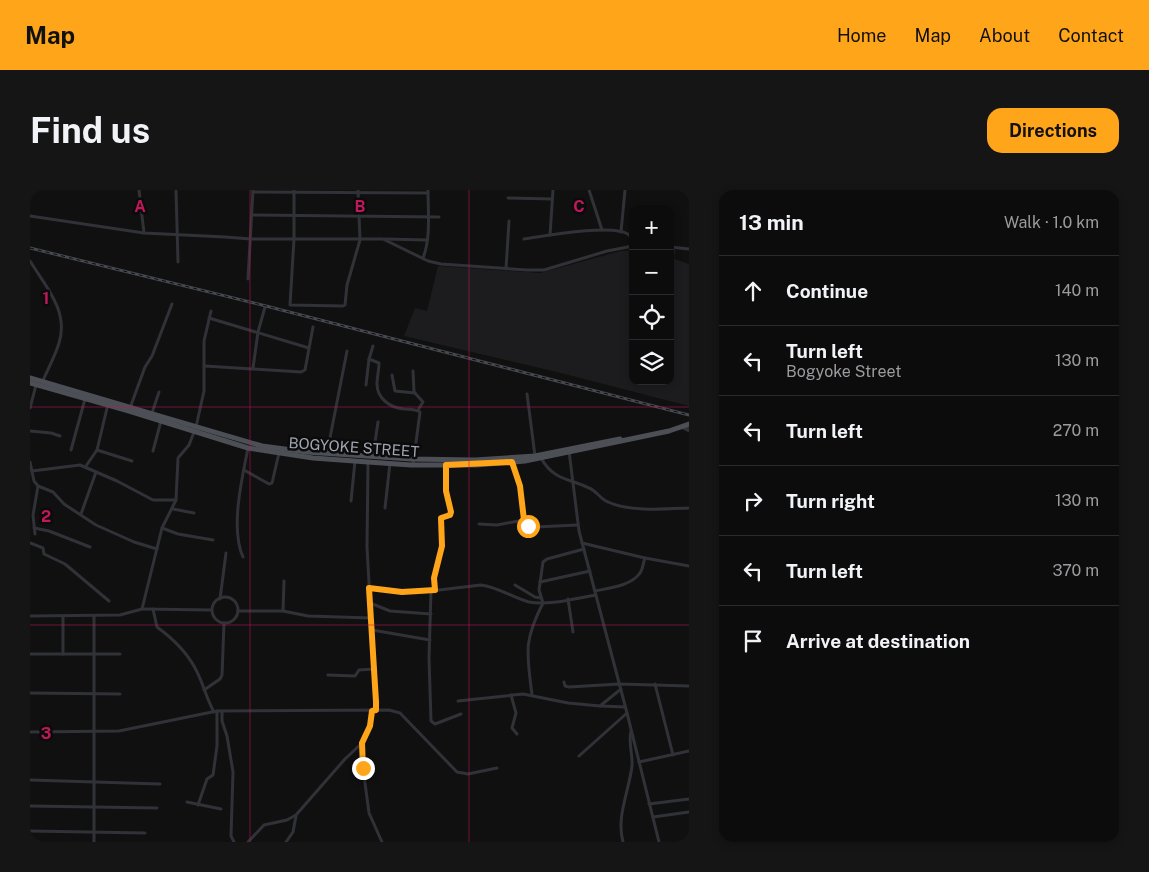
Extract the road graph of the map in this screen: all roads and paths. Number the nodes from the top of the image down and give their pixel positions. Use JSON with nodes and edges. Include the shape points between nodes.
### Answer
{"nodes":[{"id":1,"x":139,"y":190,"type":"edge"},
{"id":2,"x":176,"y":190,"type":"edge"},
{"id":3,"x":553,"y":190,"type":"edge"},
{"id":4,"x":589,"y":190,"type":"edge"},
{"id":5,"x":625,"y":190,"type":"edge"},
{"id":6,"x":253,"y":191,"type":"edge"},
{"id":7,"x":294,"y":191,"type":"edge"},
{"id":8,"x":358,"y":191,"type":"edge"},
{"id":9,"x":428,"y":191,"type":"edge"},
{"id":10,"x":508,"y":198,"type":"dead end"},
{"id":11,"x":552,"y":199,"type":"junction"},
{"id":12,"x":252,"y":215,"type":"junction"},
{"id":13,"x":293,"y":215,"type":"junction"},
{"id":14,"x":30,"y":216,"type":"edge"},
{"id":15,"x":358,"y":216,"type":"junction"},
{"id":16,"x":428,"y":217,"type":"junction"},
{"id":17,"x":439,"y":217,"type":"dead end"},
{"id":18,"x":509,"y":221,"type":"dead end"},
{"id":19,"x":602,"y":230,"type":"junction"},
{"id":20,"x":621,"y":232,"type":"junction"},
{"id":21,"x":144,"y":233,"type":"junction"},
{"id":22,"x":176,"y":234,"type":"junction"},
{"id":23,"x":550,"y":235,"type":"junction"},
{"id":24,"x":629,"y":236,"type":"edge"},
{"id":25,"x":251,"y":239,"type":"junction"},
{"id":26,"x":294,"y":239,"type":"junction"},
{"id":27,"x":383,"y":239,"type":"junction"},
{"id":28,"x":524,"y":239,"type":"dead end"},
{"id":29,"x":360,"y":240,"type":"junction"},
{"id":30,"x":427,"y":240,"type":"junction"},
{"id":31,"x":629,"y":247,"type":"edge"},
{"id":32,"x":674,"y":247,"type":"edge"},
{"id":33,"x":689,"y":249,"type":"edge"},
{"id":34,"x":422,"y":258,"type":"junction"},
{"id":35,"x":30,"y":261,"type":"edge"},
{"id":36,"x":178,"y":262,"type":"dead end"},
{"id":37,"x":506,"y":269,"type":"junction"},
{"id":38,"x":248,"y":279,"type":"dead end"},
{"id":39,"x":172,"y":304,"type":"dead end"},
{"id":40,"x":265,"y":307,"type":"dead end"},
{"id":41,"x":211,"y":311,"type":"dead end"},
{"id":42,"x":210,"y":318,"type":"junction"},
{"id":43,"x":313,"y":326,"type":"dead end"},
{"id":44,"x":258,"y":332,"type":"junction"},
{"id":45,"x":373,"y":346,"type":"dead end"},
{"id":46,"x":309,"y":348,"type":"junction"},
{"id":47,"x":347,"y":352,"type":"dead end"},
{"id":48,"x":369,"y":359,"type":"junction"},
{"id":49,"x":205,"y":366,"type":"junction"},
{"id":50,"x":253,"y":368,"type":"junction"},
{"id":51,"x":413,"y":371,"type":"dead end"},
{"id":52,"x":392,"y":375,"type":"dead end"},
{"id":53,"x":30,"y":378,"type":"edge"},
{"id":54,"x":38,"y":384,"type":"edge"},
{"id":55,"x":366,"y":385,"type":"dead end"},
{"id":56,"x":158,"y":392,"type":"dead end"},
{"id":57,"x":415,"y":393,"type":"junction"},
{"id":58,"x":527,"y":394,"type":"dead end"},
{"id":59,"x":85,"y":399,"type":"junction"},
{"id":60,"x":108,"y":403,"type":"junction"},
{"id":61,"x":30,"y":408,"type":"edge"},
{"id":62,"x":130,"y":409,"type":"junction"},
{"id":63,"x":418,"y":410,"type":"junction"},
{"id":64,"x":152,"y":414,"type":"junction"},
{"id":65,"x":161,"y":421,"type":"junction"},
{"id":66,"x":378,"y":422,"type":"dead end"},
{"id":67,"x":686,"y":427,"type":"edge"},
{"id":68,"x":195,"y":430,"type":"junction"},
{"id":69,"x":30,"y":431,"type":"edge"},
{"id":70,"x":60,"y":436,"type":"dead end"},
{"id":71,"x":248,"y":448,"type":"junction"},
{"id":72,"x":71,"y":450,"type":"dead end"},
{"id":73,"x":97,"y":450,"type":"junction"},
{"id":74,"x":153,"y":451,"type":"dead end"},
{"id":75,"x":569,"y":451,"type":"junction"},
{"id":76,"x":278,"y":453,"type":"junction"},
{"id":77,"x":327,"y":454,"type":"junction"},
{"id":78,"x":373,"y":457,"type":"junction"},
{"id":79,"x":538,"y":457,"type":"junction"},
{"id":80,"x":512,"y":460,"type":"junction"},
{"id":81,"x":132,"y":461,"type":"dead end"},
{"id":82,"x":355,"y":461,"type":"junction"},
{"id":83,"x":30,"y":462,"type":"edge"},
{"id":84,"x":368,"y":462,"type":"junction"},
{"id":85,"x":414,"y":462,"type":"junction"},
{"id":86,"x":390,"y":463,"type":"junction"},
{"id":87,"x":446,"y":465,"type":"junction"},
{"id":88,"x":86,"y":466,"type":"junction"},
{"id":89,"x":244,"y":470,"type":"junction"},
{"id":90,"x":32,"y":471,"type":"junction"},
{"id":91,"x":96,"y":472,"type":"junction"},
{"id":92,"x":574,"y":483,"type":"junction"},
{"id":93,"x":38,"y":486,"type":"junction"},
{"id":94,"x":176,"y":500,"type":"junction"},
{"id":95,"x":351,"y":501,"type":"dead end"},
{"id":96,"x":385,"y":508,"type":"dead end"},
{"id":97,"x":689,"y":508,"type":"edge"},
{"id":98,"x":173,"y":509,"type":"junction"},
{"id":99,"x":194,"y":513,"type":"dead end"},
{"id":100,"x":81,"y":514,"type":"junction"},
{"id":101,"x":524,"y":520,"type":"junction"},
{"id":102,"x":479,"y":524,"type":"dead end"},
{"id":103,"x":578,"y":525,"type":"junction"},
{"id":104,"x":34,"y":528,"type":"junction"},
{"id":105,"x":162,"y":528,"type":"junction"},
{"id":106,"x":35,"y":534,"type":"dead end"},
{"id":107,"x":213,"y":540,"type":"dead end"},
{"id":108,"x":30,"y":543,"type":"edge"},
{"id":109,"x":582,"y":543,"type":"junction"},
{"id":110,"x":90,"y":547,"type":"dead end"},
{"id":111,"x":157,"y":549,"type":"junction"},
{"id":112,"x":584,"y":549,"type":"junction"},
{"id":113,"x":226,"y":553,"type":"dead end"},
{"id":114,"x":243,"y":558,"type":"dead end"},
{"id":115,"x":645,"y":558,"type":"junction"},
{"id":116,"x":689,"y":566,"type":"edge"},
{"id":117,"x":590,"y":571,"type":"junction"},
{"id":118,"x":284,"y":581,"type":"dead end"},
{"id":119,"x":540,"y":582,"type":"junction"},
{"id":120,"x":515,"y":586,"type":"dead end"},
{"id":121,"x":369,"y":588,"type":"junction"},
{"id":122,"x":433,"y":591,"type":"junction"},
{"id":123,"x":596,"y":593,"type":"junction"},
{"id":124,"x":220,"y":598,"type":"junction"},
{"id":125,"x":541,"y":598,"type":"junction"},
{"id":126,"x":568,"y":599,"type":"junction"},
{"id":127,"x":109,"y":601,"type":"dead end"},
{"id":128,"x":543,"y":603,"type":"junction"},
{"id":129,"x":370,"y":604,"type":"junction"},
{"id":130,"x":142,"y":609,"type":"junction"},
{"id":131,"x":153,"y":609,"type":"junction"},
{"id":132,"x":212,"y":610,"type":"junction"},
{"id":133,"x":238,"y":611,"type":"junction"},
{"id":134,"x":283,"y":611,"type":"junction"},
{"id":135,"x":432,"y":614,"type":"junction"},
{"id":136,"x":30,"y":616,"type":"edge"},
{"id":137,"x":63,"y":616,"type":"junction"},
{"id":138,"x":94,"y":616,"type":"junction"},
{"id":139,"x":371,"y":618,"type":"junction"},
{"id":140,"x":224,"y":623,"type":"junction"},
{"id":141,"x":372,"y":630,"type":"junction"},
{"id":142,"x":573,"y":632,"type":"dead end"},
{"id":143,"x":430,"y":640,"type":"junction"},
{"id":144,"x":30,"y":654,"type":"edge"},
{"id":145,"x":63,"y":654,"type":"junction"},
{"id":146,"x":120,"y":654,"type":"dead end"},
{"id":147,"x":94,"y":655,"type":"junction"},
{"id":148,"x":374,"y":669,"type":"junction"},
{"id":149,"x":328,"y":675,"type":"dead end"},
{"id":150,"x":564,"y":682,"type":"dead end"},
{"id":151,"x":619,"y":684,"type":"junction"},
{"id":152,"x":655,"y":684,"type":"junction"},
{"id":153,"x":689,"y":686,"type":"edge"},
{"id":154,"x":621,"y":689,"type":"junction"},
{"id":155,"x":204,"y":690,"type":"junction"},
{"id":156,"x":30,"y":693,"type":"edge"},
{"id":157,"x":94,"y":694,"type":"junction"},
{"id":158,"x":120,"y":694,"type":"dead end"},
{"id":159,"x":511,"y":695,"type":"junction"},
{"id":160,"x":532,"y":695,"type":"junction"},
{"id":161,"x":458,"y":700,"type":"dead end"},
{"id":162,"x":600,"y":706,"type":"junction"},
{"id":163,"x":625,"y":707,"type":"junction"},
{"id":164,"x":374,"y":711,"type":"junction"},
{"id":165,"x":218,"y":712,"type":"junction"},
{"id":166,"x":627,"y":713,"type":"junction"},
{"id":167,"x":461,"y":714,"type":"dead end"},
{"id":168,"x":631,"y":730,"type":"junction"},
{"id":169,"x":30,"y":732,"type":"edge"},
{"id":170,"x":94,"y":732,"type":"junction"},
{"id":171,"x":517,"y":734,"type":"dead end"},
{"id":172,"x":362,"y":743,"type":"junction"},
{"id":173,"x":689,"y":751,"type":"edge"},
{"id":174,"x":673,"y":755,"type":"junction"},
{"id":175,"x":579,"y":756,"type":"dead end"},
{"id":176,"x":639,"y":762,"type":"junction"},
{"id":177,"x":497,"y":768,"type":"dead end"},
{"id":178,"x":30,"y":780,"type":"edge"},
{"id":179,"x":94,"y":781,"type":"junction"},
{"id":180,"x":160,"y":784,"type":"dead end"},
{"id":181,"x":689,"y":799,"type":"edge"},
{"id":182,"x":187,"y":802,"type":"dead end"},
{"id":183,"x":648,"y":804,"type":"junction"},
{"id":184,"x":198,"y":805,"type":"junction"},
{"id":185,"x":30,"y":806,"type":"edge"},
{"id":186,"x":94,"y":806,"type":"junction"},
{"id":187,"x":157,"y":808,"type":"dead end"},
{"id":188,"x":221,"y":809,"type":"dead end"},
{"id":189,"x":689,"y":812,"type":"edge"},
{"id":190,"x":296,"y":815,"type":"junction"},
{"id":191,"x":652,"y":817,"type":"junction"},
{"id":192,"x":30,"y":831,"type":"edge"},
{"id":193,"x":94,"y":833,"type":"junction"},
{"id":194,"x":145,"y":833,"type":"dead end"},
{"id":195,"x":94,"y":842,"type":"edge"},
{"id":196,"x":234,"y":842,"type":"edge"},
{"id":197,"x":248,"y":842,"type":"edge"},
{"id":198,"x":286,"y":842,"type":"edge"},
{"id":199,"x":382,"y":842,"type":"edge"},
{"id":200,"x":623,"y":842,"type":"edge"},
{"id":201,"x":659,"y":842,"type":"edge"}],
"edges":[{"from":1,"to":21,"type":"street"},
{"from":2,"to":22,"type":"street"},
{"from":3,"to":11,"type":"street"},
{"from":4,"to":19,"type":"street"},
{"from":5,"to":20,"type":"street"},
{"from":6,"to":7,"type":"street"},
{"from":6,"to":12,"type":"street"},
{"from":7,"to":8,"type":"street"},
{"from":7,"to":13,"type":"street"},
{"from":8,"to":9,"type":"street"},
{"from":8,"to":15,"type":"street"},
{"from":9,"to":16,"type":"street"},
{"from":10,"to":11,"type":"street"},
{"from":11,"to":23,"type":"street"},
{"from":12,"to":13,"type":"street"},
{"from":12,"to":25,"type":"street"},
{"from":13,"to":15,"type":"street"},
{"from":13,"to":26,"type":"street"},
{"from":14,"to":21,"type":"street"},
{"from":15,"to":16,"type":"street"},
{"from":15,"to":29,"type":"street"},
{"from":16,"to":17,"type":"street"},
{"from":16,"to":30,"type":"street"},
{"from":18,"to":37,"type":"street"},
{"from":19,"to":20,"type":"street"},
{"from":19,"to":23,"type":"street"},
{"from":20,"to":24,"type":"street"},
{"from":21,"to":22,"type":"street"},
{"from":22,"to":25,"type":"street"},
{"from":22,"to":36,"type":"street"},
{"from":23,"to":28,"type":"street"},
{"from":25,"to":26,"type":"street"},
{"from":25,"to":38,"type":"street"},
{"from":26,"to":29,"type":"street"},
{"from":26,"to":29,"type":"street","via":[[290,305],[343,306]]},
{"from":27,"to":29,"type":"street"},
{"from":27,"to":30,"type":"street"},
{"from":27,"to":34,"type":"street"},
{"from":30,"to":34,"type":"street"},
{"from":31,"to":37,"type":"street","via":[[544,270]]},
{"from":32,"to":33,"type":"street"},
{"from":34,"to":37,"type":"street","via":[[441,264]]},
{"from":35,"to":54,"type":"street","via":[[60,309],[61,321],[58,345]]},
{"from":39,"to":62,"type":"street","via":[[152,356],[144,367]]},
{"from":40,"to":44,"type":"street"},
{"from":41,"to":42,"type":"street"},
{"from":42,"to":44,"type":"street"},
{"from":42,"to":49,"type":"street","via":[[204,341]]},
{"from":43,"to":46,"type":"street"},
{"from":44,"to":46,"type":"street"},
{"from":44,"to":50,"type":"street"},
{"from":45,"to":48,"type":"street"},
{"from":46,"to":50,"type":"street","via":[[305,370],[301,372]]},
{"from":47,"to":77,"type":"street"},
{"from":48,"to":55,"type":"street"},
{"from":48,"to":63,"type":"street","via":[[379,363],[377,384],[382,399],[396,409]]},
{"from":49,"to":50,"type":"street"},
{"from":49,"to":68,"type":"street","via":[[204,390]]},
{"from":51,"to":57,"type":"street"},
{"from":52,"to":57,"type":"street","via":[[395,392]]},
{"from":53,"to":54,"type":"main road","name":"BOGYOKE STREET"},
{"from":54,"to":59,"type":"main road","name":"BOGYOKE STREET"},
{"from":54,"to":60,"type":"main road","name":"BOGYOKE STREET"},
{"from":54,"to":61,"type":"street"},
{"from":56,"to":64,"type":"street"},
{"from":57,"to":63,"type":"street","via":[[423,402]]},
{"from":58,"to":79,"type":"street"},
{"from":59,"to":60,"type":"main road","name":"BOGYOKE STREET"},
{"from":59,"to":72,"type":"street"},
{"from":60,"to":62,"type":"main road","name":"BOGYOKE STREET"},
{"from":60,"to":73,"type":"street"},
{"from":62,"to":64,"type":"main road","name":"BOGYOKE STREET"},
{"from":62,"to":65,"type":"main road","name":"BOGYOKE STREET"},
{"from":63,"to":85,"type":"street"},
{"from":64,"to":68,"type":"main road","name":"BOGYOKE STREET"},
{"from":65,"to":68,"type":"main road","name":"BOGYOKE STREET"},
{"from":65,"to":74,"type":"street"},
{"from":66,"to":78,"type":"street"},
{"from":67,"to":75,"type":"main road","name":"BOGYOKE STREET"},
{"from":68,"to":71,"type":"main road","name":"BOGYOKE STREET"},
{"from":68,"to":77,"type":"main road","name":"BOGYOKE STREET","via":[[268,447]]},
{"from":68,"to":94,"type":"street","via":[[178,458]]},
{"from":69,"to":70,"type":"street"},
{"from":71,"to":76,"type":"main road","name":"BOGYOKE STREET"},
{"from":71,"to":89,"type":"street"},
{"from":73,"to":81,"type":"street"},
{"from":73,"to":88,"type":"street"},
{"from":75,"to":79,"type":"main road","name":"BOGYOKE STREET"},
{"from":75,"to":92,"type":"street"},
{"from":76,"to":82,"type":"main road","name":"BOGYOKE STREET"},
{"from":76,"to":89,"type":"street","via":[[272,483]]},
{"from":77,"to":78,"type":"main road","name":"BOGYOKE STREET"},
{"from":78,"to":85,"type":"main road","name":"BOGYOKE STREET"},
{"from":79,"to":80,"type":"main road","name":"BOGYOKE STREET"},
{"from":79,"to":92,"type":"street","via":[[554,473]]},
{"from":80,"to":85,"type":"main road","name":"BOGYOKE STREET"},
{"from":80,"to":87,"type":"main road","name":"BOGYOKE STREET"},
{"from":80,"to":101,"type":"street","via":[[520,486]]},
{"from":82,"to":84,"type":"main road","name":"BOGYOKE STREET"},
{"from":82,"to":95,"type":"street"},
{"from":83,"to":90,"type":"street"},
{"from":84,"to":86,"type":"main road","name":"BOGYOKE STREET"},
{"from":84,"to":121,"type":"street"},
{"from":85,"to":86,"type":"main road","name":"BOGYOKE STREET"},
{"from":85,"to":87,"type":"main road","name":"BOGYOKE STREET"},
{"from":86,"to":96,"type":"street"},
{"from":87,"to":122,"type":"street","via":[[446,491],[451,512],[441,518],[442,546]]},
{"from":88,"to":90,"type":"street"},
{"from":88,"to":91,"type":"street"},
{"from":89,"to":114,"type":"street","via":[[239,491],[238,536]]},
{"from":90,"to":93,"type":"street"},
{"from":91,"to":94,"type":"street","via":[[154,500]]},
{"from":91,"to":100,"type":"street"},
{"from":92,"to":97,"type":"street","via":[[588,487],[602,499],[620,506]]},
{"from":92,"to":103,"type":"street"},
{"from":93,"to":100,"type":"street","via":[[53,492],[64,504]]},
{"from":93,"to":104,"type":"street"},
{"from":94,"to":98,"type":"street"},
{"from":98,"to":99,"type":"street"},
{"from":98,"to":105,"type":"street"},
{"from":100,"to":111,"type":"street","via":[[96,525]]},
{"from":101,"to":102,"type":"street","via":[[497,525]]},
{"from":101,"to":103,"type":"street","via":[[533,527]]},
{"from":103,"to":109,"type":"street"},
{"from":104,"to":106,"type":"street"},
{"from":104,"to":110,"type":"street"},
{"from":105,"to":107,"type":"street"},
{"from":105,"to":111,"type":"street"},
{"from":108,"to":127,"type":"street","via":[[43,548],[44,554],[64,564]]},
{"from":109,"to":112,"type":"street"},
{"from":109,"to":115,"type":"street"},
{"from":111,"to":130,"type":"street"},
{"from":112,"to":117,"type":"street"},
{"from":112,"to":119,"type":"street","via":[[544,560]]},
{"from":113,"to":124,"type":"street"},
{"from":115,"to":116,"type":"street"},
{"from":115,"to":123,"type":"street","via":[[637,576]]},
{"from":117,"to":119,"type":"street"},
{"from":117,"to":123,"type":"street"},
{"from":118,"to":134,"type":"street"},
{"from":119,"to":125,"type":"street"},
{"from":120,"to":125,"type":"street"},
{"from":121,"to":122,"type":"street"},
{"from":121,"to":129,"type":"street"},
{"from":122,"to":128,"type":"street","via":[[484,586],[528,602]]},
{"from":122,"to":135,"type":"street"},
{"from":123,"to":126,"type":"street"},
{"from":123,"to":151,"type":"street"},
{"from":124,"to":132,"type":"street"},
{"from":124,"to":133,"type":"street","via":[[230,599]]},
{"from":125,"to":128,"type":"street"},
{"from":126,"to":128,"type":"street"},
{"from":126,"to":142,"type":"street"},
{"from":128,"to":160,"type":"street","via":[[528,640]]},
{"from":129,"to":135,"type":"street","via":[[397,612]]},
{"from":129,"to":139,"type":"street"},
{"from":130,"to":131,"type":"street"},
{"from":130,"to":138,"type":"street","via":[[120,615]]},
{"from":131,"to":132,"type":"street"},
{"from":131,"to":155,"type":"street","via":[[157,627],[177,642],[195,667]]},
{"from":132,"to":140,"type":"street","via":[[215,619]]},
{"from":133,"to":134,"type":"street"},
{"from":133,"to":140,"type":"street","via":[[234,620]]},
{"from":134,"to":139,"type":"street","via":[[308,616]]},
{"from":135,"to":143,"type":"street"},
{"from":136,"to":137,"type":"street"},
{"from":137,"to":138,"type":"street"},
{"from":137,"to":145,"type":"street"},
{"from":138,"to":147,"type":"street"},
{"from":139,"to":141,"type":"street"},
{"from":140,"to":155,"type":"street","via":[[222,675]]},
{"from":141,"to":143,"type":"street"},
{"from":141,"to":148,"type":"street"},
{"from":143,"to":167,"type":"street","via":[[431,721],[435,724]]},
{"from":144,"to":145,"type":"street"},
{"from":145,"to":147,"type":"street"},
{"from":146,"to":147,"type":"street"},
{"from":147,"to":157,"type":"street"},
{"from":148,"to":149,"type":"street","via":[[359,670],[355,676]]},
{"from":148,"to":164,"type":"street"},
{"from":150,"to":151,"type":"street","via":[[569,687]]},
{"from":151,"to":152,"type":"street"},
{"from":151,"to":154,"type":"street"},
{"from":152,"to":153,"type":"street"},
{"from":152,"to":174,"type":"street"},
{"from":154,"to":162,"type":"street"},
{"from":154,"to":163,"type":"street"},
{"from":155,"to":165,"type":"street"},
{"from":156,"to":157,"type":"street"},
{"from":157,"to":158,"type":"street"},
{"from":157,"to":170,"type":"street"},
{"from":159,"to":160,"type":"street"},
{"from":159,"to":161,"type":"street"},
{"from":159,"to":171,"type":"street","via":[[516,713],[512,728]]},
{"from":160,"to":162,"type":"street"},
{"from":162,"to":163,"type":"street"},
{"from":163,"to":166,"type":"street"},
{"from":164,"to":165,"type":"street"},
{"from":164,"to":172,"type":"street"},
{"from":164,"to":177,"type":"street","via":[[400,713],[457,772],[468,774]]},
{"from":165,"to":170,"type":"street","via":[[119,732]]},
{"from":165,"to":184,"type":"street","via":[[218,746],[213,775],[207,779]]},
{"from":165,"to":196,"type":"street","via":[[227,736],[233,772]]},
{"from":166,"to":168,"type":"street"},
{"from":166,"to":175,"type":"street"},
{"from":168,"to":176,"type":"street"},
{"from":168,"to":200,"type":"street","via":[[632,765],[620,825]]},
{"from":169,"to":170,"type":"street"},
{"from":170,"to":179,"type":"street"},
{"from":172,"to":190,"type":"street"},
{"from":172,"to":199,"type":"street","via":[[369,813]]},
{"from":173,"to":174,"type":"street"},
{"from":174,"to":176,"type":"street"},
{"from":176,"to":183,"type":"street"},
{"from":178,"to":179,"type":"street"},
{"from":179,"to":180,"type":"street"},
{"from":179,"to":186,"type":"street"},
{"from":181,"to":183,"type":"street"},
{"from":182,"to":184,"type":"street"},
{"from":183,"to":191,"type":"street"},
{"from":184,"to":188,"type":"street"},
{"from":185,"to":186,"type":"street"},
{"from":186,"to":187,"type":"street"},
{"from":186,"to":193,"type":"street"},
{"from":189,"to":191,"type":"street"},
{"from":190,"to":197,"type":"street","via":[[264,825]]},
{"from":190,"to":198,"type":"street","via":[[294,832]]},
{"from":191,"to":201,"type":"street"},
{"from":192,"to":193,"type":"street"},
{"from":193,"to":194,"type":"street"},
{"from":193,"to":195,"type":"street"}]}
